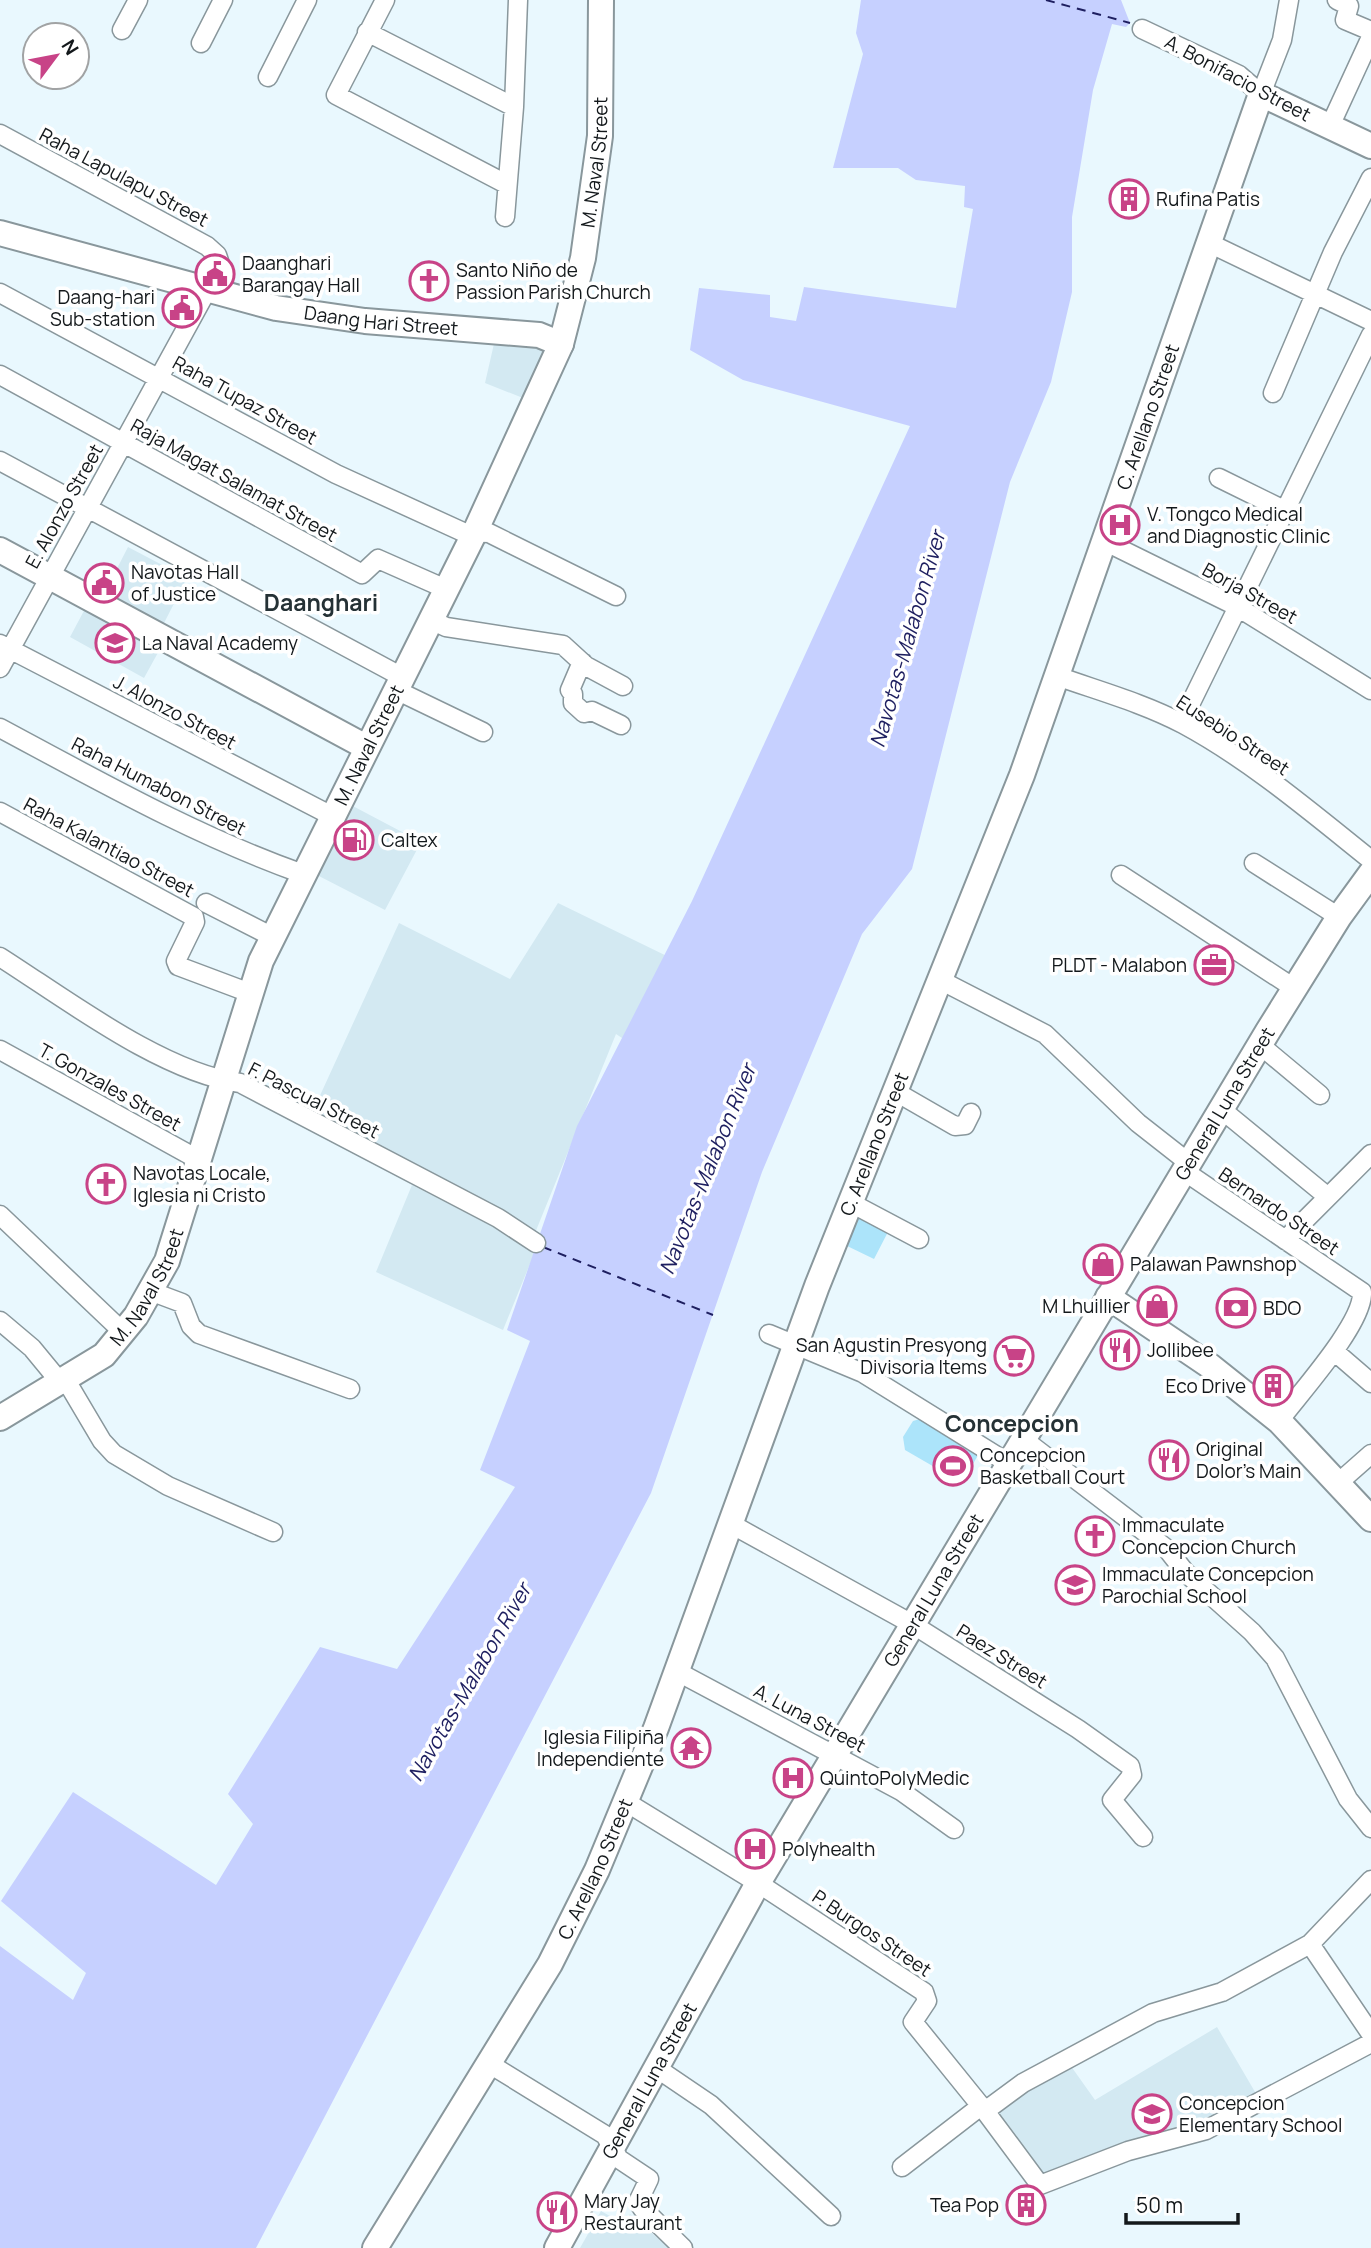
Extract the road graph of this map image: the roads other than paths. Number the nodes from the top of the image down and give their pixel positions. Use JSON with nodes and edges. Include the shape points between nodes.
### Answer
{"nodes":[{"id":1,"x":138,"y":0,"type":"edge"},
{"id":2,"x":223,"y":0,"type":"edge"},
{"id":3,"x":307,"y":0,"type":"edge"},
{"id":4,"x":385,"y":0,"type":"edge"},
{"id":5,"x":517,"y":0,"type":"edge"},
{"id":6,"x":601,"y":0,"type":"edge"},
{"id":7,"x":1289,"y":0,"type":"edge"},
{"id":8,"x":1337,"y":0,"type":"edge"},
{"id":9,"x":1142,"y":29,"type":"dead end"},
{"id":10,"x":122,"y":30,"type":"dead end"},
{"id":11,"x":1371,"y":31,"type":"edge"},
{"id":12,"x":367,"y":32,"type":"junction"},
{"id":13,"x":1371,"y":37,"type":"edge"},
{"id":14,"x":201,"y":43,"type":"dead end"},
{"id":15,"x":268,"y":76,"type":"dead end"},
{"id":16,"x":1261,"y":94,"type":"junction"},
{"id":17,"x":514,"y":107,"type":"junction"},
{"id":18,"x":1329,"y":126,"type":"junction"},
{"id":19,"x":0,"y":134,"type":"edge"},
{"id":20,"x":1371,"y":146,"type":"edge"},
{"id":21,"x":1371,"y":178,"type":"edge"},
{"id":22,"x":506,"y":184,"type":"junction"},
{"id":23,"x":505,"y":217,"type":"dead end"},
{"id":24,"x":0,"y":233,"type":"edge"},
{"id":25,"x":1209,"y":243,"type":"junction"},
{"id":26,"x":220,"y":264,"type":"dead end"},
{"id":27,"x":208,"y":287,"type":"junction"},
{"id":28,"x":1316,"y":292,"type":"junction"},
{"id":29,"x":0,"y":293,"type":"edge"},
{"id":30,"x":1371,"y":321,"type":"edge"},
{"id":31,"x":1371,"y":335,"type":"edge"},
{"id":32,"x":561,"y":344,"type":"junction"},
{"id":33,"x":0,"y":375,"type":"edge"},
{"id":34,"x":159,"y":377,"type":"junction"},
{"id":35,"x":1273,"y":393,"type":"dead end"},
{"id":36,"x":123,"y":443,"type":"junction"},
{"id":37,"x":0,"y":461,"type":"edge"},
{"id":38,"x":1219,"y":478,"type":"dead end"},
{"id":39,"x":87,"y":508,"type":"junction"},
{"id":40,"x":1284,"y":510,"type":"junction"},
{"id":41,"x":474,"y":534,"type":"junction"},
{"id":42,"x":1104,"y":541,"type":"junction"},
{"id":43,"x":0,"y":550,"type":"edge"},
{"id":44,"x":50,"y":576,"type":"junction"},
{"id":45,"x":446,"y":589,"type":"junction"},
{"id":46,"x":616,"y":596,"type":"dead end"},
{"id":47,"x":1236,"y":606,"type":"junction"},
{"id":48,"x":431,"y":620,"type":"junction"},
{"id":49,"x":5,"y":646,"type":"edge"},
{"id":50,"x":582,"y":662,"type":"junction"},
{"id":51,"x":0,"y":667,"type":"edge"},
{"id":52,"x":1057,"y":676,"type":"junction"},
{"id":53,"x":401,"y":685,"type":"junction"},
{"id":54,"x":623,"y":686,"type":"dead end"},
{"id":55,"x":1371,"y":690,"type":"edge"},
{"id":56,"x":1181,"y":723,"type":"junction"},
{"id":57,"x":621,"y":725,"type":"dead end"},
{"id":58,"x":0,"y":728,"type":"edge"},
{"id":59,"x":483,"y":732,"type":"dead end"},
{"id":60,"x":366,"y":747,"type":"junction"},
{"id":61,"x":0,"y":812,"type":"edge"},
{"id":62,"x":332,"y":816,"type":"junction"},
{"id":63,"x":1371,"y":860,"type":"edge"},
{"id":64,"x":1254,"y":863,"type":"dead end"},
{"id":65,"x":1371,"y":873,"type":"edge"},
{"id":66,"x":303,"y":874,"type":"junction"},
{"id":67,"x":1121,"y":875,"type":"dead end"},
{"id":68,"x":206,"y":903,"type":"dead end"},
{"id":69,"x":1339,"y":917,"type":"junction"},
{"id":70,"x":273,"y":937,"type":"junction"},
{"id":71,"x":0,"y":957,"type":"edge"},
{"id":72,"x":942,"y":981,"type":"junction"},
{"id":73,"x":1294,"y":988,"type":"junction"},
{"id":74,"x":250,"y":993,"type":"junction"},
{"id":75,"x":1260,"y":1045,"type":"junction"},
{"id":76,"x":0,"y":1050,"type":"edge"},
{"id":77,"x":225,"y":1081,"type":"junction"},
{"id":78,"x":896,"y":1092,"type":"junction"},
{"id":79,"x":1320,"y":1095,"type":"dead end"},
{"id":80,"x":1221,"y":1109,"type":"junction"},
{"id":81,"x":971,"y":1113,"type":"dead end"},
{"id":82,"x":1371,"y":1154,"type":"edge"},
{"id":83,"x":199,"y":1160,"type":"junction"},
{"id":84,"x":1186,"y":1167,"type":"junction"},
{"id":85,"x":1328,"y":1197,"type":"junction"},
{"id":86,"x":851,"y":1203,"type":"junction"},
{"id":87,"x":0,"y":1215,"type":"edge"},
{"id":88,"x":919,"y":1239,"type":"dead end"},
{"id":89,"x":1285,"y":1240,"type":"junction"},
{"id":90,"x":536,"y":1243,"type":"dead end"},
{"id":91,"x":150,"y":1291,"type":"junction"},
{"id":92,"x":1108,"y":1297,"type":"junction"},
{"id":93,"x":0,"y":1321,"type":"edge"},
{"id":94,"x":124,"y":1333,"type":"junction"},
{"id":95,"x":769,"y":1334,"type":"dead end"},
{"id":96,"x":796,"y":1344,"type":"junction"},
{"id":97,"x":1334,"y":1351,"type":"junction"},
{"id":98,"x":61,"y":1382,"type":"junction"},
{"id":99,"x":1371,"y":1383,"type":"edge"},
{"id":100,"x":350,"y":1389,"type":"dead end"},
{"id":101,"x":0,"y":1418,"type":"edge"},
{"id":102,"x":1279,"y":1421,"type":"junction"},
{"id":103,"x":1023,"y":1439,"type":"junction"},
{"id":104,"x":1371,"y":1454,"type":"edge"},
{"id":105,"x":1009,"y":1463,"type":"junction"},
{"id":106,"x":1337,"y":1484,"type":"junction"},
{"id":107,"x":1371,"y":1519,"type":"edge"},
{"id":108,"x":731,"y":1524,"type":"junction"},
{"id":109,"x":273,"y":1532,"type":"dead end"},
{"id":110,"x":912,"y":1624,"type":"junction"},
{"id":111,"x":678,"y":1672,"type":"junction"},
{"id":112,"x":835,"y":1754,"type":"junction"},
{"id":113,"x":625,"y":1802,"type":"junction"},
{"id":114,"x":1371,"y":1828,"type":"edge"},
{"id":115,"x":954,"y":1829,"type":"dead end"},
{"id":116,"x":1143,"y":1837,"type":"dead end"},
{"id":117,"x":1371,"y":1880,"type":"edge"},
{"id":118,"x":758,"y":1883,"type":"junction"},
{"id":119,"x":1310,"y":1944,"type":"junction"},
{"id":120,"x":1371,"y":2034,"type":"edge"},
{"id":121,"x":1371,"y":2043,"type":"edge"},
{"id":122,"x":488,"y":2063,"type":"junction"},
{"id":123,"x":655,"y":2067,"type":"junction"},
{"id":124,"x":983,"y":2108,"type":"junction"},
{"id":125,"x":612,"y":2146,"type":"junction"},
{"id":126,"x":902,"y":2167,"type":"dead end"},
{"id":127,"x":831,"y":2216,"type":"dead end"},
{"id":128,"x":375,"y":2248,"type":"edge"},
{"id":129,"x":557,"y":2248,"type":"edge"},
{"id":130,"x":683,"y":2248,"type":"edge"}],
"edges":[{"from":1,"to":10,"type":"street"},
{"from":2,"to":14,"type":"street"},
{"from":3,"to":15,"type":"street"},
{"from":4,"to":12,"type":"street"},
{"from":5,"to":17,"type":"street"},
{"from":6,"to":32,"type":"main road","name":"M. Naval Street","via":[[600,136],[583,258]]},
{"from":7,"to":16,"type":"street","name":"C. Arellano Street","via":[[1282,40]]},
{"from":8,"to":11,"type":"street","via":[[1349,6],[1345,20]]},
{"from":9,"to":16,"type":"street","name":"A. Bonifacio Street","via":[[1239,75]]},
{"from":12,"to":17,"type":"street"},
{"from":12,"to":22,"type":"street","via":[[335,94]]},
{"from":13,"to":18,"type":"street"},
{"from":16,"to":18,"type":"main road","name":"A. Bonifacio Street"},
{"from":16,"to":25,"type":"main road","name":"C. Arellano Street"},
{"from":17,"to":22,"type":"street"},
{"from":18,"to":20,"type":"main road","name":"A. Bonifacio Street"},
{"from":19,"to":26,"type":"street","name":"Raha Lapulapu Street","via":[[207,246]]},
{"from":21,"to":28,"type":"street"},
{"from":22,"to":23,"type":"street"},
{"from":24,"to":27,"type":"main road","name":"Daang Hari Street"},
{"from":25,"to":28,"type":"street"},
{"from":25,"to":42,"type":"main road","name":"C. Arellano Street"},
{"from":27,"to":32,"type":"main road","name":"Daang Hari Street","via":[[276,308],[365,321],[539,335]]},
{"from":27,"to":34,"type":"street","name":"E. Alonzo Street"},
{"from":28,"to":30,"type":"street"},
{"from":28,"to":35,"type":"street"},
{"from":29,"to":34,"type":"street","name":"Raha Tupaz Street"},
{"from":31,"to":40,"type":"street"},
{"from":32,"to":41,"type":"main road","name":"M. Naval Street"},
{"from":33,"to":36,"type":"street","name":"Raja Magat Salamat Street"},
{"from":34,"to":36,"type":"street","name":"E. Alonzo Street"},
{"from":34,"to":41,"type":"street","name":"Raha Tupaz Street","via":[[336,474]]},
{"from":36,"to":39,"type":"street","name":"E. Alonzo Street"},
{"from":36,"to":45,"type":"street","name":"Raja Magat Salamat Street","via":[[362,574],[378,559]]},
{"from":37,"to":39,"type":"street"},
{"from":38,"to":40,"type":"street"},
{"from":39,"to":44,"type":"street","name":"E. Alonzo Street"},
{"from":39,"to":53,"type":"street"},
{"from":40,"to":47,"type":"street"},
{"from":41,"to":45,"type":"main road","name":"M. Naval Street"},
{"from":41,"to":46,"type":"street","name":"Raha Tupaz Street","via":[[489,533]]},
{"from":42,"to":47,"type":"street","name":"Borja Street"},
{"from":42,"to":52,"type":"main road","name":"C. Arellano Street"},
{"from":43,"to":44,"type":"main road"},
{"from":44,"to":49,"type":"street","name":"E. Alonzo Street"},
{"from":44,"to":60,"type":"main road"},
{"from":45,"to":48,"type":"main road","name":"M. Naval Street"},
{"from":47,"to":55,"type":"street","name":"Borja Street"},
{"from":47,"to":56,"type":"street"},
{"from":48,"to":50,"type":"street","via":[[446,627],[562,645]]},
{"from":48,"to":53,"type":"main road","name":"M. Naval Street"},
{"from":49,"to":51,"type":"street","name":"E. Alonzo Street"},
{"from":49,"to":62,"type":"street","name":"J. Alonzo Street"},
{"from":50,"to":54,"type":"street"},
{"from":50,"to":57,"type":"street","via":[[570,690],[573,703],[584,713],[592,711]]},
{"from":52,"to":56,"type":"street","name":"Eusebio Street"},
{"from":52,"to":72,"type":"main road","name":"C. Arellano Street"},
{"from":53,"to":59,"type":"street"},
{"from":53,"to":60,"type":"main road","name":"M. Naval Street"},
{"from":56,"to":63,"type":"street","name":"Eusebio Street","via":[[1266,779]]},
{"from":58,"to":66,"type":"street","name":"Raha Humabon Street","via":[[157,813]]},
{"from":60,"to":62,"type":"main road","name":"M. Naval Street"},
{"from":61,"to":74,"type":"street","name":"Raha Kalantiao Street","via":[[194,917],[178,966]]},
{"from":62,"to":66,"type":"main road","name":"M. Naval Street"},
{"from":64,"to":69,"type":"street"},
{"from":65,"to":69,"type":"main road","name":"General Luna Street"},
{"from":66,"to":70,"type":"main road","name":"M. Naval Street"},
{"from":67,"to":73,"type":"street"},
{"from":68,"to":70,"type":"street"},
{"from":69,"to":73,"type":"main road","name":"General Luna Street"},
{"from":70,"to":74,"type":"main road","name":"M. Naval Street"},
{"from":71,"to":77,"type":"street","name":"F. Pascual Street","via":[[126,1037],[209,1079]]},
{"from":72,"to":78,"type":"main road","name":"C. Arellano Street"},
{"from":72,"to":84,"type":"street","via":[[1045,1034]]},
{"from":73,"to":75,"type":"main road","name":"General Luna Street"},
{"from":74,"to":77,"type":"main road","name":"M. Naval Street"},
{"from":75,"to":79,"type":"street"},
{"from":75,"to":80,"type":"main road","name":"General Luna Street"},
{"from":76,"to":83,"type":"street","name":"T. Gonzales Street"},
{"from":77,"to":83,"type":"main road","name":"M. Naval Street"},
{"from":77,"to":90,"type":"street","name":"F. Pascual Street","via":[[240,1083],[498,1218]]},
{"from":78,"to":81,"type":"street","via":[[955,1126],[965,1125]]},
{"from":78,"to":86,"type":"main road","name":"C. Arellano Street"},
{"from":80,"to":84,"type":"main road","name":"General Luna Street"},
{"from":80,"to":85,"type":"street"},
{"from":82,"to":85,"type":"street"},
{"from":83,"to":91,"type":"main road","name":"M. Naval Street","via":[[170,1252]]},
{"from":84,"to":89,"type":"street","name":"Bernardo Street"},
{"from":84,"to":92,"type":"main road","name":"General Luna Street"},
{"from":85,"to":89,"type":"street"},
{"from":86,"to":88,"type":"street"},
{"from":86,"to":96,"type":"main road","name":"C. Arellano Street"},
{"from":87,"to":94,"type":"street"},
{"from":89,"to":97,"type":"street","name":"Bernardo Street","via":[[1362,1292],[1363,1303]]},
{"from":91,"to":94,"type":"main road","name":"M. Naval Street"},
{"from":91,"to":100,"type":"street","via":[[182,1303],[199,1334]]},
{"from":92,"to":102,"type":"main road","via":[[1210,1366]]},
{"from":92,"to":103,"type":"main road","name":"General Luna Street"},
{"from":93,"to":98,"type":"street","via":[[32,1348]]},
{"from":94,"to":98,"type":"main road","name":"M. Naval Street","via":[[104,1355]]},
{"from":95,"to":96,"type":"street"},
{"from":96,"to":105,"type":"street","via":[[863,1373]]},
{"from":96,"to":108,"type":"main road","name":"C. Arellano Street"},
{"from":97,"to":99,"type":"street"},
{"from":97,"to":102,"type":"street","name":"Bernardo Street"},
{"from":98,"to":101,"type":"main road","name":"M. Naval Street"},
{"from":98,"to":109,"type":"street","via":[[70,1387],[102,1441],[129,1464]]},
{"from":102,"to":106,"type":"main road"},
{"from":103,"to":105,"type":"main road","name":"General Luna Street"},
{"from":103,"to":114,"type":"street","via":[[1167,1549],[1185,1572],[1252,1632],[1275,1658],[1348,1799]]},
{"from":104,"to":106,"type":"street"},
{"from":105,"to":110,"type":"main road","name":"General Luna Street"},
{"from":106,"to":107,"type":"main road"},
{"from":108,"to":110,"type":"street","name":"Paez Street"},
{"from":108,"to":111,"type":"main road","name":"C. Arellano Street"},
{"from":110,"to":112,"type":"main road","name":"General Luna Street"},
{"from":110,"to":116,"type":"street","name":"Paez Street","via":[[1130,1766],[1132,1775],[1112,1800]]},
{"from":111,"to":112,"type":"street","name":"A. Luna Street"},
{"from":111,"to":113,"type":"main road","name":"C. Arellano Street"},
{"from":112,"to":115,"type":"street","name":"A. Luna Street","via":[[930,1809]]},
{"from":112,"to":118,"type":"main road","name":"General Luna Street"},
{"from":113,"to":118,"type":"street","name":"P. Burgos Street"},
{"from":113,"to":122,"type":"main road","name":"C. Arellano Street","via":[[550,1964]]},
{"from":117,"to":119,"type":"street"},
{"from":118,"to":123,"type":"main road","name":"General Luna Street"},
{"from":118,"to":124,"type":"street","name":"P. Burgos Street","via":[[924,1992],[927,2001],[913,2022]]},
{"from":119,"to":120,"type":"street"},
{"from":119,"to":124,"type":"street","via":[[1222,1992],[1153,2013]]},
{"from":121,"to":124,"type":"street","name":"P. Burgos Street","via":[[1206,2130],[1128,2151],[1040,2185]]},
{"from":122,"to":125,"type":"street","via":[[605,2135]]},
{"from":122,"to":128,"type":"main road","name":"C. Arellano Street"},
{"from":123,"to":125,"type":"main road","name":"General Luna Street"},
{"from":123,"to":127,"type":"street","via":[[711,2105]]},
{"from":124,"to":126,"type":"street"},
{"from":125,"to":129,"type":"main road","name":"General Luna Street"},
{"from":125,"to":130,"type":"street","via":[[619,2159],[649,2179],[638,2202]]}]}
